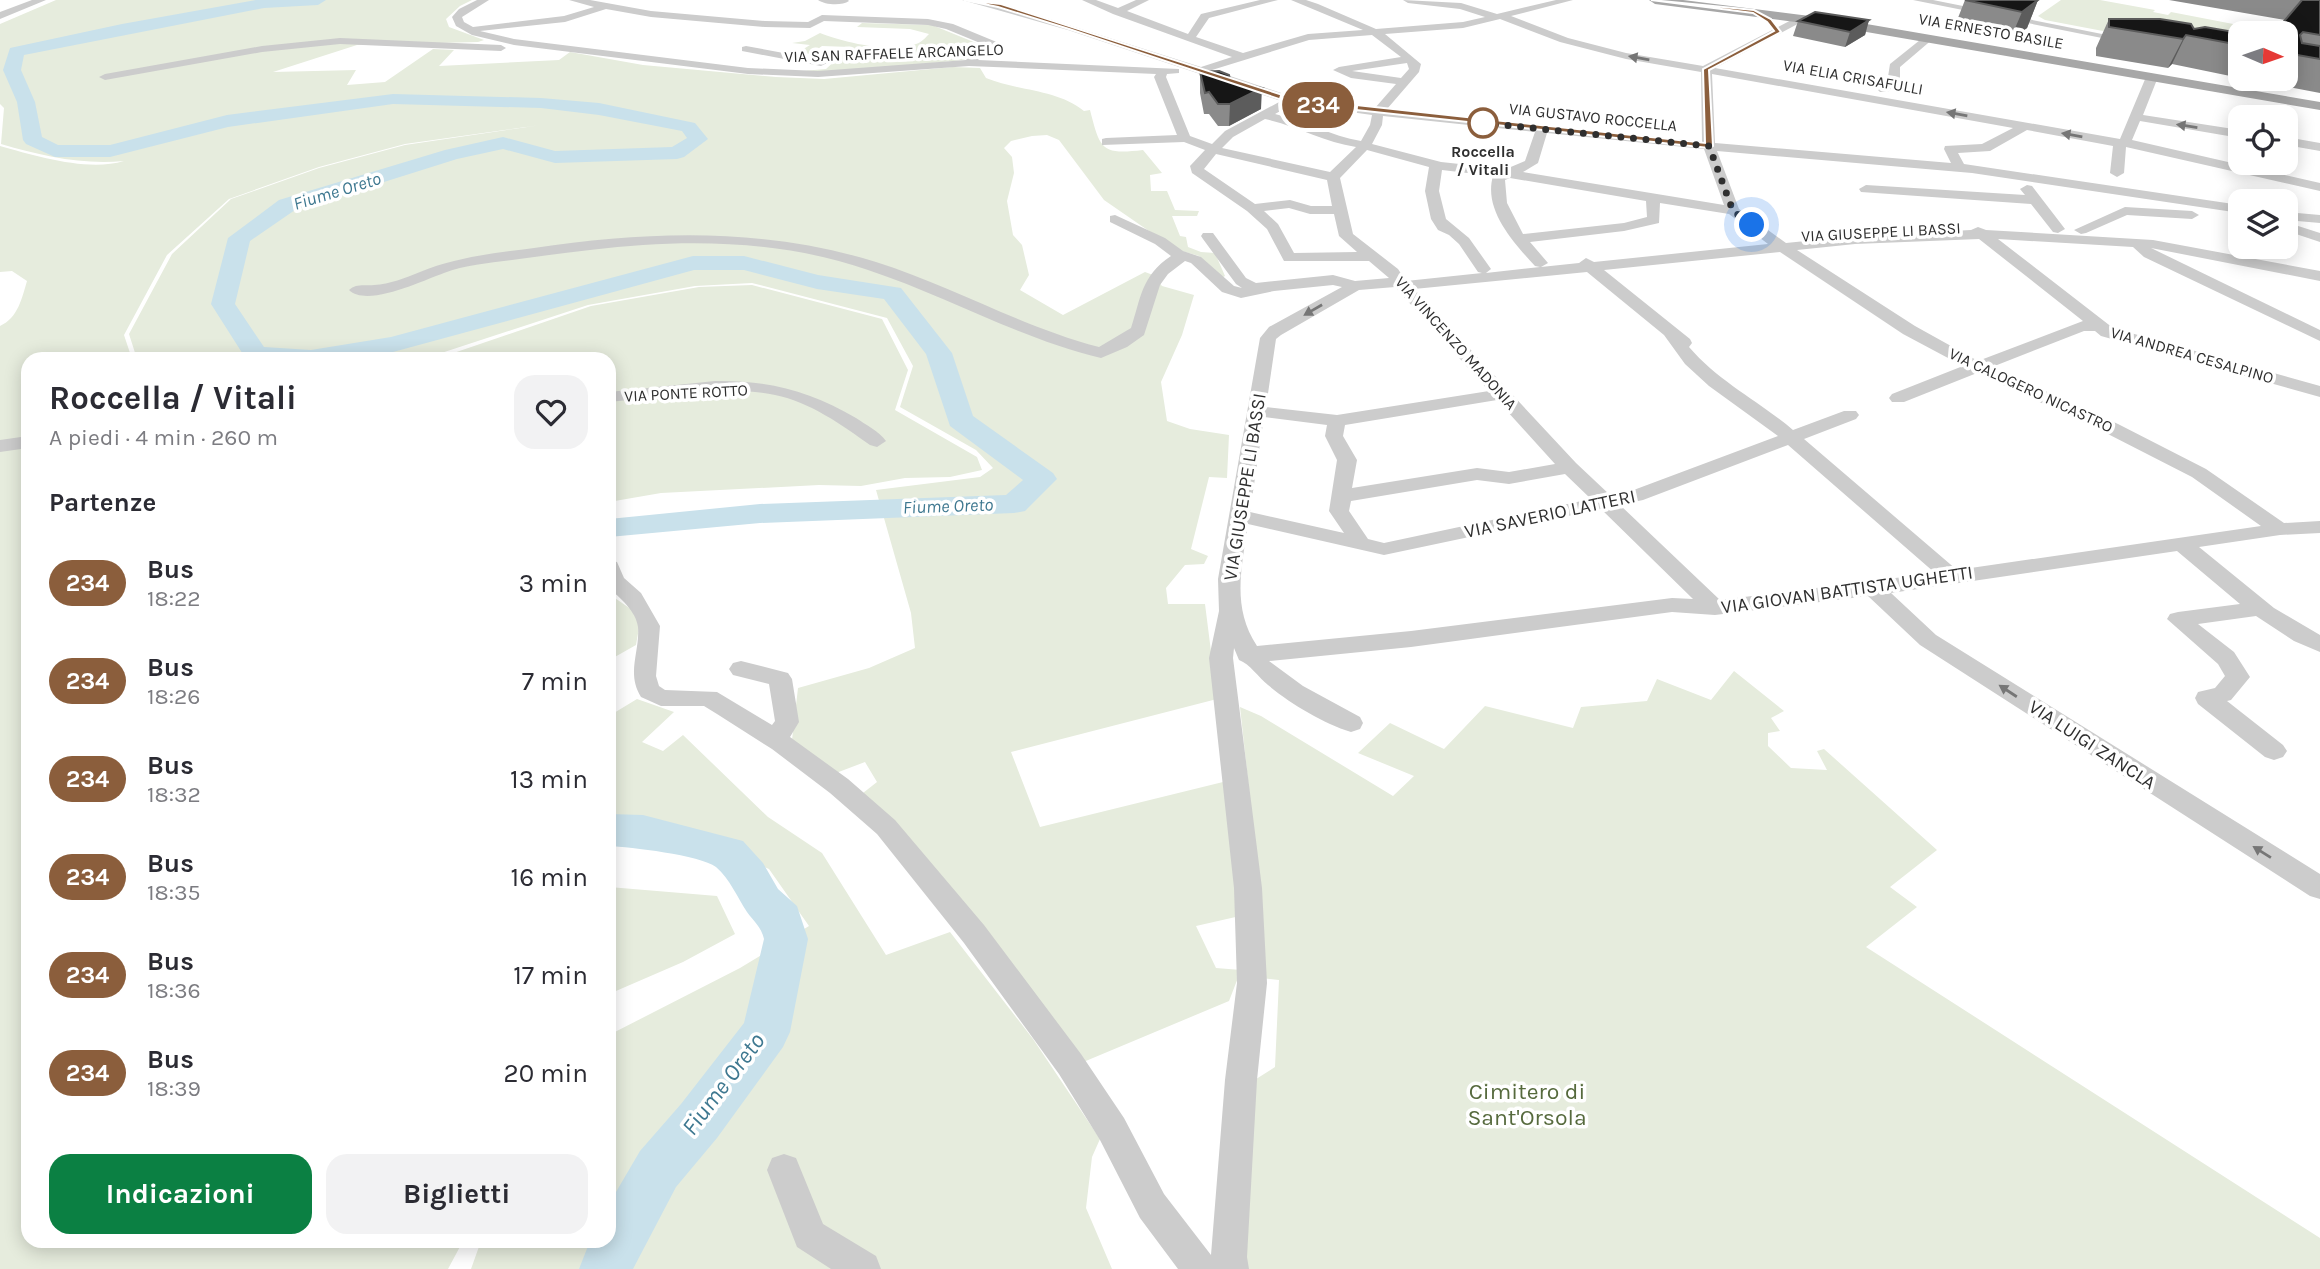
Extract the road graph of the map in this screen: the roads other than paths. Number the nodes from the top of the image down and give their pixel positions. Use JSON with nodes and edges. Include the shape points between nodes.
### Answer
{"nodes":[{"id":1,"x":484,"y":0,"type":"edge"},
{"id":2,"x":574,"y":0,"type":"edge"},
{"id":3,"x":629,"y":0,"type":"edge"},
{"id":4,"x":823,"y":0,"type":"edge"},
{"id":5,"x":967,"y":0,"type":"edge"},
{"id":6,"x":1087,"y":0,"type":"edge"},
{"id":7,"x":1144,"y":0,"type":"edge"},
{"id":8,"x":1217,"y":0,"type":"edge"},
{"id":9,"x":1273,"y":0,"type":"edge"},
{"id":10,"x":1296,"y":0,"type":"edge"},
{"id":11,"x":1408,"y":0,"type":"edge"},
{"id":12,"x":1479,"y":0,"type":"edge"},
{"id":13,"x":1568,"y":0,"type":"edge"},
{"id":14,"x":1655,"y":0,"type":"edge"},
{"id":15,"x":1705,"y":0,"type":"edge"},
{"id":16,"x":1918,"y":0,"type":"edge"},
{"id":17,"x":1925,"y":0,"type":"edge"},
{"id":18,"x":37,"y":1,"type":"edge"},
{"id":19,"x":845,"y":1,"type":"edge"},
{"id":20,"x":988,"y":1,"type":"edge"},
{"id":21,"x":606,"y":6,"type":"junction"},
{"id":22,"x":1244,"y":6,"type":"junction"},
{"id":23,"x":1399,"y":8,"type":"edge"},
{"id":24,"x":1117,"y":12,"type":"junction"},
{"id":25,"x":1517,"y":12,"type":"junction"},
{"id":26,"x":1754,"y":12,"type":"junction"},
{"id":27,"x":0,"y":16,"type":"edge"},
{"id":28,"x":1499,"y":17,"type":"junction"},
{"id":29,"x":822,"y":18,"type":"junction"},
{"id":30,"x":1801,"y":18,"type":"junction"},
{"id":31,"x":1422,"y":29,"type":"junction"},
{"id":32,"x":469,"y":30,"type":"junction"},
{"id":33,"x":1379,"y":32,"type":"junction"},
{"id":34,"x":1778,"y":32,"type":"junction"},
{"id":35,"x":2107,"y":35,"type":"edge"},
{"id":36,"x":1190,"y":38,"type":"junction"},
{"id":37,"x":1930,"y":38,"type":"junction"},
{"id":38,"x":2146,"y":42,"type":"junction"},
{"id":39,"x":559,"y":47,"type":"junction"},
{"id":40,"x":746,"y":49,"type":"dead end"},
{"id":41,"x":768,"y":54,"type":"junction"},
{"id":42,"x":1354,"y":55,"type":"dead end"},
{"id":43,"x":1243,"y":57,"type":"junction"},
{"id":44,"x":1409,"y":59,"type":"junction"},
{"id":45,"x":821,"y":63,"type":"dead end"},
{"id":46,"x":969,"y":64,"type":"junction"},
{"id":47,"x":1706,"y":69,"type":"junction"},
{"id":48,"x":1194,"y":70,"type":"junction"},
{"id":49,"x":1339,"y":70,"type":"junction"},
{"id":50,"x":1163,"y":71,"type":"junction"},
{"id":51,"x":786,"y":74,"type":"junction"},
{"id":52,"x":105,"y":77,"type":"dead end"},
{"id":53,"x":2152,"y":77,"type":"junction"},
{"id":54,"x":1403,"y":82,"type":"junction"},
{"id":55,"x":1881,"y":93,"type":"junction"},
{"id":56,"x":2320,"y":97,"type":"edge"},
{"id":57,"x":1291,"y":100,"type":"junction"},
{"id":58,"x":2320,"y":106,"type":"edge"},
{"id":59,"x":1707,"y":107,"type":"junction"},
{"id":60,"x":1378,"y":112,"type":"junction"},
{"id":61,"x":1264,"y":114,"type":"junction"},
{"id":62,"x":2135,"y":117,"type":"junction"},
{"id":63,"x":2024,"y":127,"type":"junction"},
{"id":64,"x":1542,"y":129,"type":"junction"},
{"id":65,"x":2228,"y":132,"type":"edge"},
{"id":66,"x":1725,"y":136,"type":"junction"},
{"id":67,"x":1185,"y":138,"type":"junction"},
{"id":68,"x":1107,"y":142,"type":"dead end"},
{"id":69,"x":2122,"y":143,"type":"junction"},
{"id":70,"x":2298,"y":143,"type":"edge"},
{"id":71,"x":1709,"y":146,"type":"junction"},
{"id":72,"x":2320,"y":147,"type":"edge"},
{"id":73,"x":1361,"y":149,"type":"junction"},
{"id":74,"x":1212,"y":150,"type":"junction"},
{"id":75,"x":1436,"y":168,"type":"junction"},
{"id":76,"x":1965,"y":168,"type":"junction"},
{"id":77,"x":2117,"y":173,"type":"dead end"},
{"id":78,"x":1512,"y":174,"type":"junction"},
{"id":79,"x":2017,"y":175,"type":"junction"},
{"id":80,"x":1334,"y":177,"type":"junction"},
{"id":81,"x":2320,"y":187,"type":"edge"},
{"id":82,"x":2104,"y":188,"type":"junction"},
{"id":83,"x":1866,"y":189,"type":"dead end"},
{"id":84,"x":1653,"y":197,"type":"junction"},
{"id":85,"x":1991,"y":197,"type":"junction"},
{"id":86,"x":2035,"y":200,"type":"junction"},
{"id":87,"x":1252,"y":208,"type":"junction"},
{"id":88,"x":2199,"y":209,"type":"junction"},
{"id":89,"x":2228,"y":209,"type":"edge"},
{"id":90,"x":1340,"y":210,"type":"junction"},
{"id":91,"x":1733,"y":211,"type":"junction"},
{"id":92,"x":2124,"y":212,"type":"junction"},
{"id":93,"x":2228,"y":217,"type":"edge"},
{"id":94,"x":1115,"y":219,"type":"dead end"},
{"id":95,"x":2320,"y":219,"type":"edge"},
{"id":96,"x":2298,"y":221,"type":"edge"},
{"id":97,"x":2013,"y":226,"type":"junction"},
{"id":98,"x":2298,"y":226,"type":"edge"},
{"id":99,"x":2058,"y":229,"type":"junction"},
{"id":100,"x":2081,"y":230,"type":"junction"},
{"id":101,"x":1978,"y":231,"type":"junction"},
{"id":102,"x":1208,"y":236,"type":"dead end"},
{"id":103,"x":2320,"y":236,"type":"edge"},
{"id":104,"x":1518,"y":239,"type":"junction"},
{"id":105,"x":2146,"y":241,"type":"junction"},
{"id":106,"x":1778,"y":243,"type":"junction"},
{"id":107,"x":1183,"y":256,"type":"junction"},
{"id":108,"x":1370,"y":256,"type":"junction"},
{"id":109,"x":1540,"y":263,"type":"junction"},
{"id":110,"x":1586,"y":263,"type":"junction"},
{"id":111,"x":1483,"y":269,"type":"junction"},
{"id":112,"x":2320,"y":276,"type":"edge"},
{"id":113,"x":1399,"y":282,"type":"junction"},
{"id":114,"x":1354,"y":286,"type":"junction"},
{"id":115,"x":1266,"y":289,"type":"junction"},
{"id":116,"x":357,"y":290,"type":"dead end"},
{"id":117,"x":2098,"y":326,"type":"junction"},
{"id":118,"x":1672,"y":336,"type":"joint"},
{"id":119,"x":2320,"y":336,"type":"edge"},
{"id":120,"x":1975,"y":366,"type":"junction"},
{"id":121,"x":2320,"y":392,"type":"edge"},
{"id":122,"x":1500,"y":394,"type":"junction"},
{"id":123,"x":616,"y":396,"type":"edge"},
{"id":124,"x":1898,"y":398,"type":"dead end"},
{"id":125,"x":1258,"y":411,"type":"junction"},
{"id":126,"x":1850,"y":415,"type":"dead end"},
{"id":127,"x":1768,"y":418,"type":"joint"},
{"id":128,"x":1337,"y":421,"type":"junction"},
{"id":129,"x":1789,"y":438,"type":"junction"},
{"id":130,"x":877,"y":441,"type":"dead end"},
{"id":131,"x":21,"y":443,"type":"edge"},
{"id":132,"x":0,"y":446,"type":"edge"},
{"id":133,"x":1569,"y":467,"type":"junction"},
{"id":134,"x":1342,"y":496,"type":"junction"},
{"id":135,"x":1607,"y":503,"type":"junction"},
{"id":136,"x":1241,"y":516,"type":"junction"},
{"id":137,"x":2320,"y":527,"type":"edge"},
{"id":138,"x":2280,"y":529,"type":"junction"},
{"id":139,"x":1361,"y":544,"type":"junction"},
{"id":140,"x":2182,"y":544,"type":"junction"},
{"id":141,"x":1951,"y":576,"type":"junction"},
{"id":142,"x":616,"y":583,"type":"edge"},
{"id":143,"x":1873,"y":589,"type":"junction"},
{"id":144,"x":1715,"y":608,"type":"junction"},
{"id":145,"x":2262,"y":608,"type":"junction"},
{"id":146,"x":1230,"y":612,"type":"junction"},
{"id":147,"x":2320,"y":644,"type":"edge"},
{"id":148,"x":1247,"y":655,"type":"junction"},
{"id":149,"x":741,"y":669,"type":"dead end"},
{"id":150,"x":1351,"y":723,"type":"dead end"},
{"id":151,"x":776,"y":740,"type":"junction"},
{"id":152,"x":2274,"y":751,"type":"dead end"},
{"id":153,"x":2320,"y":888,"type":"edge"},
{"id":154,"x":784,"y":1170,"type":"dead end"},
{"id":155,"x":863,"y":1269,"type":"edge"},
{"id":156,"x":1200,"y":1269,"type":"edge"},
{"id":157,"x":1231,"y":1269,"type":"edge"}],
"edges":[{"from":1,"to":32,"type":"street","via":[[457,17]]},
{"from":2,"to":21,"type":"street"},
{"from":3,"to":21,"type":"street"},
{"from":4,"to":19,"type":"street"},
{"from":5,"to":20,"type":"street","name":"VIA GUSTAVO ROCCELLA"},
{"from":6,"to":24,"type":"street"},
{"from":7,"to":24,"type":"street"},
{"from":8,"to":22,"type":"street"},
{"from":9,"to":22,"type":"street"},
{"from":10,"to":33,"type":"street"},
{"from":11,"to":28,"type":"street","name":"VIA ELIA CRISAFULLI","via":[[1461,6]]},
{"from":12,"to":25,"type":"street"},
{"from":13,"to":25,"type":"street"},
{"from":14,"to":26,"type":"main road","name":"VIA ERNESTO BASILE"},
{"from":15,"to":56,"type":"main road","name":"VIA ERNESTO BASILE","via":[[1855,19]]},
{"from":16,"to":38,"type":"street"},
{"from":17,"to":38,"type":"street"},
{"from":18,"to":27,"type":"street"},
{"from":19,"to":29,"type":"street"},
{"from":20,"to":48,"type":"street","name":"VIA GUSTAVO ROCCELLA"},
{"from":21,"to":29,"type":"street","via":[[765,24],[810,25]]},
{"from":21,"to":32,"type":"street","via":[[565,19]]},
{"from":22,"to":36,"type":"street","via":[[1205,16]]},
{"from":23,"to":31,"type":"street"},
{"from":24,"to":36,"type":"street"},
{"from":25,"to":28,"type":"street"},
{"from":26,"to":30,"type":"main road","name":"VIA ERNESTO BASILE"},
{"from":26,"to":34,"type":"street"},
{"from":28,"to":31,"type":"street"},
{"from":47,"to":28,"type":"street","name":"VIA ELIA CRISAFULLI","one_way":true,"via":[[1592,49]]},
{"from":29,"to":46,"type":"street","via":[[928,22],[995,45],[982,49]]},
{"from":30,"to":34,"type":"street"},
{"from":30,"to":37,"type":"main road","name":"VIA ERNESTO BASILE"},
{"from":31,"to":33,"type":"street"},
{"from":32,"to":39,"type":"street","name":"VIA SAN RAFFAELE ARCANGELO","via":[[514,43]]},
{"from":33,"to":43,"type":"street","via":[[1308,37]]},
{"from":33,"to":44,"type":"street"},
{"from":34,"to":47,"type":"street"},
{"from":35,"to":38,"type":"street"},
{"from":36,"to":43,"type":"street"},
{"from":37,"to":53,"type":"main road","name":"VIA ERNESTO BASILE"},
{"from":37,"to":55,"type":"street","via":[[1894,66],[1894,77]]},
{"from":39,"to":51,"type":"street","name":"VIA SAN RAFFAELE ARCANGELO"},
{"from":39,"to":52,"type":"street","via":[[340,41],[262,49]]},
{"from":40,"to":41,"type":"street"},
{"from":41,"to":45,"type":"street"},
{"from":41,"to":51,"type":"street","via":[[755,63]]},
{"from":42,"to":49,"type":"street","via":[[1326,63]]},
{"from":43,"to":48,"type":"street"},
{"from":44,"to":49,"type":"street"},
{"from":44,"to":54,"type":"street","via":[[1415,70]]},
{"from":46,"to":50,"type":"street","name":"VIA SAN RAFFAELE ARCANGELO"},
{"from":46,"to":51,"type":"street","name":"VIA SAN RAFFAELE ARCANGELO"},
{"from":47,"to":55,"type":"street","name":"VIA ELIA CRISAFULLI"},
{"from":47,"to":59,"type":"street"},
{"from":48,"to":50,"type":"street","name":"VIA SAN RAFFAELE ARCANGELO"},
{"from":48,"to":57,"type":"street","name":"VIA GUSTAVO ROCCELLA"},
{"from":49,"to":54,"type":"street"},
{"from":50,"to":67,"type":"street","via":[[1161,84]]},
{"from":53,"to":58,"type":"main road","name":"VIA ERNESTO BASILE"},
{"from":53,"to":62,"type":"street"},
{"from":54,"to":60,"type":"street"},
{"from":63,"to":55,"type":"street","name":"VIA ELIA CRISAFULLI","one_way":true},
{"from":57,"to":60,"type":"street","name":"VIA GUSTAVO ROCCELLA"},
{"from":57,"to":61,"type":"street"},
{"from":59,"to":66,"type":"street","via":[[1720,114]]},
{"from":59,"to":71,"type":"street"},
{"from":60,"to":64,"type":"street","name":"VIA GUSTAVO ROCCELLA"},
{"from":60,"to":73,"type":"street","via":[[1376,125]]},
{"from":61,"to":73,"type":"street"},
{"from":61,"to":74,"type":"street"},
{"from":65,"to":62,"type":"street","one_way":true},
{"from":62,"to":69,"type":"street"},
{"from":69,"to":63,"type":"street","name":"VIA ELIA CRISAFULLI","one_way":true},
{"from":63,"to":76,"type":"street","via":[[1985,148],[1950,149]]},
{"from":64,"to":71,"type":"street","name":"VIA GUSTAVO ROCCELLA"},
{"from":64,"to":78,"type":"street","via":[[1531,163]]},
{"from":66,"to":71,"type":"street","name":"VIA GUSTAVO ROCCELLA"},
{"from":66,"to":76,"type":"street","name":"VIA GUSTAVO ROCCELLA"},
{"from":67,"to":68,"type":"street"},
{"from":67,"to":74,"type":"street"},
{"from":69,"to":77,"type":"street"},
{"from":69,"to":81,"type":"street","name":"VIA ELIA CRISAFULLI"},
{"from":70,"to":72,"type":"street"},
{"from":71,"to":91,"type":"street"},
{"from":73,"to":75,"type":"street","via":[[1402,154]]},
{"from":73,"to":80,"type":"street"},
{"from":74,"to":80,"type":"street"},
{"from":74,"to":87,"type":"street","via":[[1197,170]]},
{"from":75,"to":78,"type":"street"},
{"from":75,"to":111,"type":"street","via":[[1434,202],[1442,226],[1455,231]]},
{"from":76,"to":79,"type":"street","name":"VIA GUSTAVO ROCCELLA"},
{"from":76,"to":85,"type":"street"},
{"from":78,"to":84,"type":"street"},
{"from":78,"to":104,"type":"street","via":[[1498,178],[1498,190]]},
{"from":79,"to":82,"type":"street","name":"VIA GUSTAVO ROCCELLA"},
{"from":79,"to":86,"type":"street"},
{"from":80,"to":90,"type":"street","name":"VIA VINCENZO MADONIA"},
{"from":82,"to":88,"type":"street","name":"VIA GUSTAVO ROCCELLA"},
{"from":82,"to":92,"type":"street"},
{"from":83,"to":85,"type":"street"},
{"from":84,"to":91,"type":"street"},
{"from":84,"to":104,"type":"street","via":[[1654,220]]},
{"from":85,"to":86,"type":"street"},
{"from":85,"to":97,"type":"street"},
{"from":86,"to":99,"type":"street"},
{"from":87,"to":90,"type":"street","via":[[1290,204],[1310,210]]},
{"from":87,"to":108,"type":"street","via":[[1273,228],[1289,258]]},
{"from":88,"to":89,"type":"street"},
{"from":88,"to":92,"type":"street"},
{"from":88,"to":93,"type":"street"},
{"from":90,"to":108,"type":"street","name":"VIA VINCENZO MADONIA","via":[[1346,236]]},
{"from":91,"to":106,"type":"street"},
{"from":92,"to":100,"type":"street"},
{"from":92,"to":105,"type":"street"},
{"from":94,"to":107,"type":"street"},
{"from":95,"to":96,"type":"street"},
{"from":97,"to":99,"type":"street","name":"VIA GIUSEPPE LI BASSI"},
{"from":97,"to":101,"type":"street","name":"VIA GIUSEPPE LI BASSI"},
{"from":98,"to":103,"type":"street"},
{"from":99,"to":100,"type":"street","name":"VIA GIUSEPPE LI BASSI"},
{"from":100,"to":105,"type":"street","name":"VIA GIUSEPPE LI BASSI"},
{"from":101,"to":105,"type":"street","name":"VIA GIUSEPPE LI BASSI"},
{"from":101,"to":106,"type":"street","name":"VIA GIUSEPPE LI BASSI"},
{"from":101,"to":117,"type":"street","name":"VIA ANDREA CESALPINO"},
{"from":102,"to":115,"type":"street","via":[[1241,281]]},
{"from":104,"to":109,"type":"street"},
{"from":105,"to":112,"type":"street","name":"VIA GIUSEPPE LI BASSI"},
{"from":105,"to":119,"type":"street","via":[[2140,248],[2148,254]]},
{"from":106,"to":110,"type":"street","name":"VIA GIUSEPPE LI BASSI"},
{"from":106,"to":120,"type":"street","name":"VIA CALOGERO NICASTRO","via":[[1909,330]]},
{"from":107,"to":115,"type":"street","via":[[1196,260],[1228,289],[1241,293]]},
{"from":107,"to":116,"type":"street","via":[[1158,273],[1138,331],[1101,353],[987,315],[872,265],[755,240],[592,244],[453,265],[398,288]]},
{"from":108,"to":113,"type":"street","name":"VIA VINCENZO MADONIA"},
{"from":109,"to":110,"type":"street","name":"VIA GIUSEPPE LI BASSI"},
{"from":109,"to":111,"type":"street","name":"VIA GIUSEPPE LI BASSI"},
{"from":110,"to":113,"type":"street","name":"VIA GIUSEPPE LI BASSI"},
{"from":110,"to":118,"type":"street"},
{"from":111,"to":113,"type":"street","name":"VIA GIUSEPPE LI BASSI"},
{"from":113,"to":114,"type":"street","name":"VIA GIUSEPPE LI BASSI"},
{"from":113,"to":122,"type":"street","name":"VIA VINCENZO MADONIA"},
{"from":114,"to":115,"type":"street","via":[[1333,280]]},
{"from":114,"to":125,"type":"street","name":"VIA GIUSEPPE LI BASSI","one_way":true,"via":[[1268,338]]},
{"from":117,"to":120,"type":"street","via":[[2082,326]]},
{"from":117,"to":121,"type":"street","name":"VIA ANDREA CESALPINO"},
{"from":118,"to":127,"type":"street","via":[[1683,353],[1739,401]]},
{"from":120,"to":124,"type":"street"},
{"from":120,"to":138,"type":"street","name":"VIA CALOGERO NICASTRO","via":[[2199,473]]},
{"from":122,"to":128,"type":"street"},
{"from":122,"to":133,"type":"street","name":"VIA VINCENZO MADONIA"},
{"from":123,"to":130,"type":"street","name":"VIA PONTE ROTTO","via":[[742,387],[777,390],[846,419]]},
{"from":125,"to":128,"type":"street"},
{"from":125,"to":136,"type":"street","name":"VIA GIUSEPPE LI BASSI"},
{"from":126,"to":129,"type":"street","name":"VIA SAVERIO LATTERI"},
{"from":127,"to":129,"type":"street"},
{"from":128,"to":134,"type":"street","via":[[1334,436],[1347,460]]},
{"from":129,"to":135,"type":"street","name":"VIA SAVERIO LATTERI"},
{"from":129,"to":141,"type":"street"},
{"from":131,"to":132,"type":"street"},
{"from":133,"to":134,"type":"street","via":[[1509,478],[1477,474]]},
{"from":133,"to":135,"type":"street","name":"VIA VINCENZO MADONIA"},
{"from":134,"to":139,"type":"street","via":[[1339,511]]},
{"from":135,"to":139,"type":"street","name":"VIA SAVERIO LATTERI","via":[[1384,549]]},
{"from":135,"to":144,"type":"street","name":"VIA VINCENZO MADONIA"},
{"from":136,"to":139,"type":"street","name":"VIA SAVERIO LATTERI"},
{"from":136,"to":146,"type":"street","name":"VIA GIUSEPPE LI BASSI","via":[[1228,579]]},
{"from":137,"to":138,"type":"street","name":"VIA GIOVAN BATTISTA UGHETTI"},
{"from":138,"to":140,"type":"street","name":"VIA GIOVAN BATTISTA UGHETTI"},
{"from":140,"to":141,"type":"street","name":"VIA GIOVAN BATTISTA UGHETTI"},
{"from":140,"to":145,"type":"street"},
{"from":141,"to":143,"type":"street","name":"VIA GIOVAN BATTISTA UGHETTI"},
{"from":142,"to":151,"type":"street","via":[[645,614],[649,626],[644,676],[649,691],[661,698],[708,698]]},
{"from":143,"to":144,"type":"street","name":"VIA GIOVAN BATTISTA UGHETTI"},
{"from":153,"to":143,"type":"street","name":"VIA LUIGI ZANCLA","one_way":true,"via":[[1928,640]]},
{"from":144,"to":148,"type":"street","name":"VIA GIOVAN BATTISTA UGHETTI","via":[[1672,605]]},
{"from":145,"to":147,"type":"street"},
{"from":145,"to":152,"type":"street","via":[[2178,618],[2226,658],[2238,677],[2223,694],[2207,698]]},
{"from":146,"to":148,"type":"street","name":"VIA GIUSEPPE LI BASSI"},
{"from":146,"to":157,"type":"street","via":[[1221,658],[1248,888],[1252,983],[1240,1093]]},
{"from":148,"to":150,"type":"street","name":"VIA GIUSEPPE LI BASSI","via":[[1292,692]]},
{"from":149,"to":151,"type":"street","via":[[780,679],[787,722]]},
{"from":151,"to":156,"type":"street","via":[[886,827],[974,934],[1070,1064],[1112,1129],[1152,1206]]},
{"from":154,"to":155,"type":"street","via":[[809,1234]]}]}
